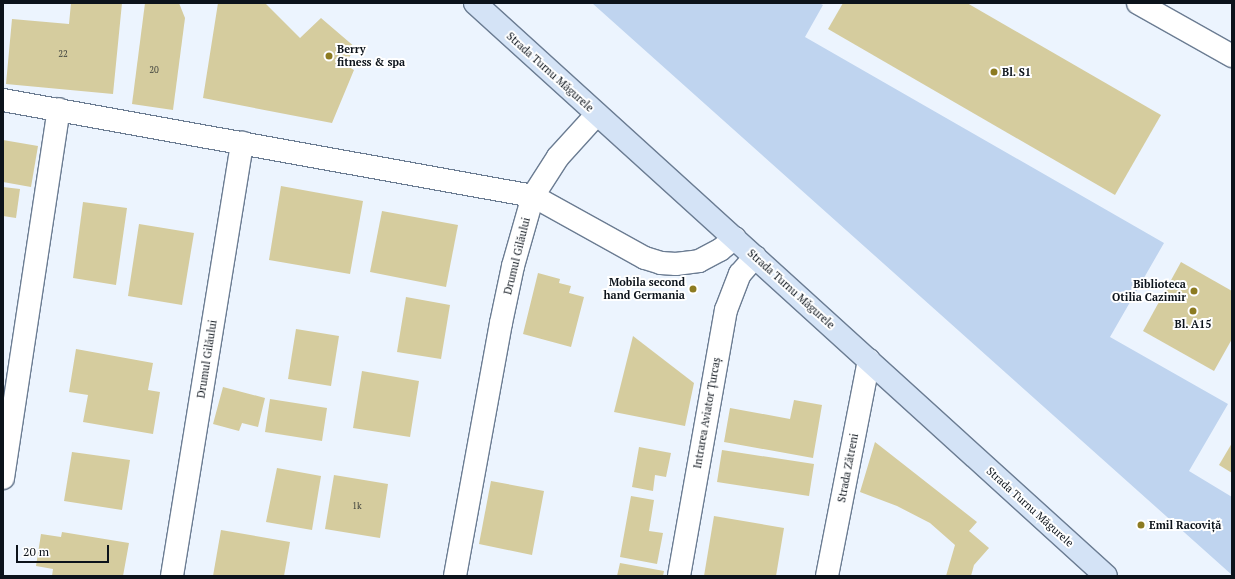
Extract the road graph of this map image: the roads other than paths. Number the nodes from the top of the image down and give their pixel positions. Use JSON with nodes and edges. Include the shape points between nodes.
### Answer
{"nodes":[{"id":1,"x":475,"y":3,"type":"edge"},
{"id":2,"x":1138,"y":3,"type":"edge"},
{"id":3,"x":1232,"y":56,"type":"edge"},
{"id":4,"x":3,"y":100,"type":"edge"},
{"id":5,"x":59,"y":110,"type":"junction"},
{"id":6,"x":597,"y":114,"type":"junction"},
{"id":7,"x":242,"y":143,"type":"junction"},
{"id":8,"x":533,"y":196,"type":"junction"},
{"id":9,"x":734,"y":238,"type":"junction"},
{"id":10,"x":755,"y":257,"type":"junction"},
{"id":11,"x":870,"y":360,"type":"junction"},
{"id":12,"x":3,"y":478,"type":"edge"},
{"id":13,"x":172,"y":576,"type":"edge"},
{"id":14,"x":454,"y":576,"type":"edge"},
{"id":15,"x":679,"y":576,"type":"edge"},
{"id":16,"x":827,"y":576,"type":"edge"},
{"id":17,"x":1106,"y":576,"type":"edge"}],
"edges":[{"from":1,"to":6,"type":"main road","name":"Strada Turnu Măgurele"},
{"from":2,"to":3,"type":"street"},
{"from":4,"to":5,"type":"street"},
{"from":5,"to":7,"type":"street"},
{"from":5,"to":12,"type":"street"},
{"from":6,"to":8,"type":"street","name":"Drumul Gilăului","via":[[558,157]]},
{"from":6,"to":9,"type":"main road","name":"Strada Turnu Măgurele"},
{"from":7,"to":8,"type":"street"},
{"from":7,"to":13,"type":"street","name":"Drumul Gilăului"},
{"from":8,"to":9,"type":"street","via":[[645,258],[661,263],[700,261],[720,250]]},
{"from":8,"to":14,"type":"street","name":"Drumul Gilăului","via":[[515,259],[501,323]]},
{"from":9,"to":10,"type":"main road","name":"Strada Turnu Măgurele"},
{"from":10,"to":11,"type":"main road","name":"Strada Turnu Măgurele"},
{"from":10,"to":15,"type":"street","name":"Intrarea Aviator Țurcaș","via":[[740,274],[726,310]]},
{"from":11,"to":16,"type":"street","name":"Strada Zătreni"},
{"from":11,"to":17,"type":"main road","name":"Strada Turnu Măgurele"}]}
